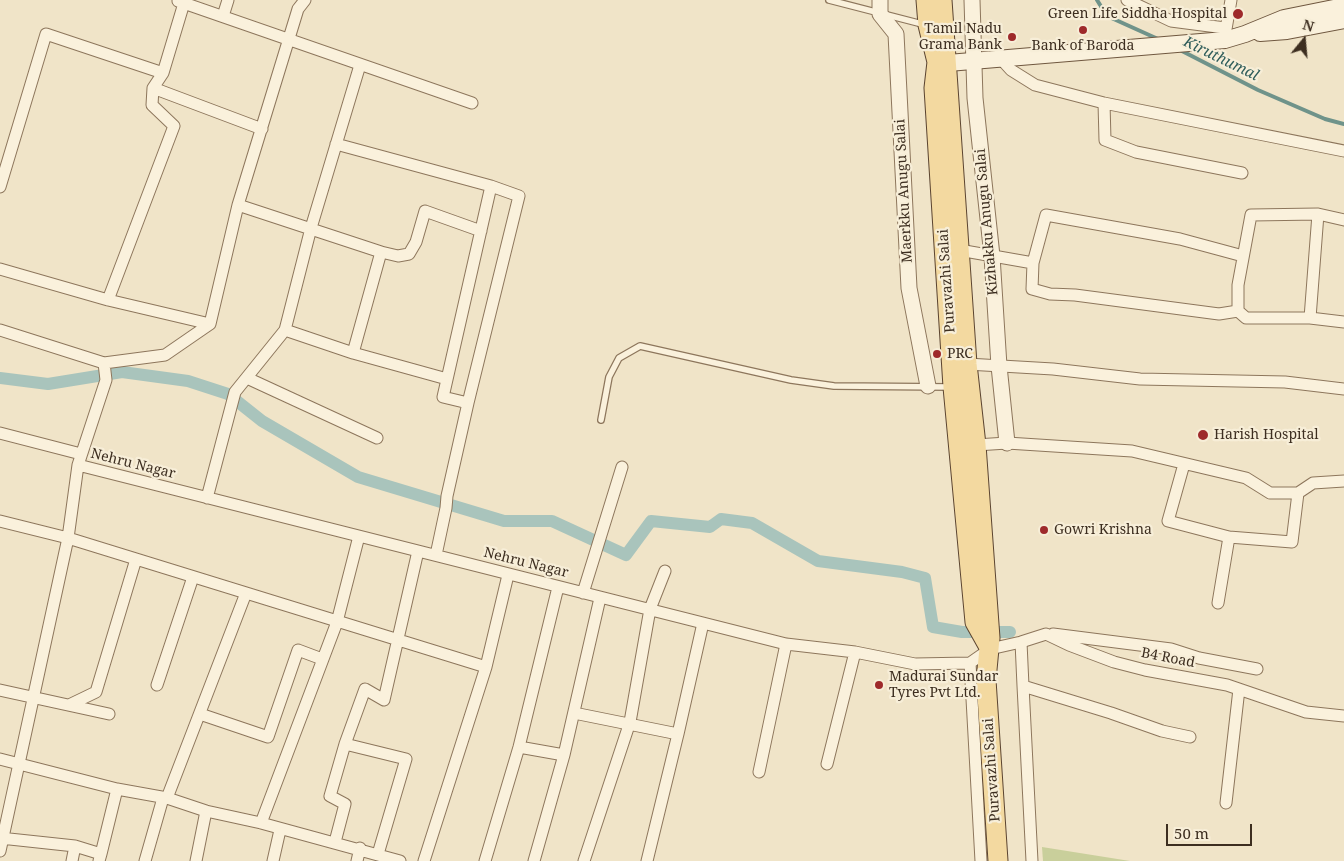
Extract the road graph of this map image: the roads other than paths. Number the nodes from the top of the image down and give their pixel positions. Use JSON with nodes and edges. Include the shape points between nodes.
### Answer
{"nodes":[{"id":1,"x":228,"y":0,"type":"edge"},
{"id":2,"x":305,"y":0,"type":"edge"},
{"id":3,"x":829,"y":0,"type":"edge"},
{"id":4,"x":926,"y":0,"type":"edge"},
{"id":5,"x":942,"y":0,"type":"edge"},
{"id":6,"x":972,"y":0,"type":"edge"},
{"id":7,"x":1127,"y":0,"type":"edge"},
{"id":8,"x":1230,"y":0,"type":"edge"},
{"id":9,"x":180,"y":1,"type":"edge"},
{"id":10,"x":1344,"y":6,"type":"edge"},
{"id":11,"x":880,"y":7,"type":"edge"},
{"id":12,"x":223,"y":16,"type":"junction"},
{"id":13,"x":1344,"y":20,"type":"edge"},
{"id":14,"x":928,"y":26,"type":"junction"},
{"id":15,"x":1245,"y":34,"type":"junction"},
{"id":16,"x":1221,"y":36,"type":"junction"},
{"id":17,"x":290,"y":39,"type":"junction"},
{"id":18,"x":1000,"y":59,"type":"junction"},
{"id":19,"x":973,"y":61,"type":"junction"},
{"id":20,"x":943,"y":62,"type":"junction"},
{"id":21,"x":360,"y":65,"type":"junction"},
{"id":22,"x":162,"y":73,"type":"junction"},
{"id":23,"x":153,"y":88,"type":"junction"},
{"id":24,"x":472,"y":102,"type":"dead end"},
{"id":25,"x":1104,"y":103,"type":"junction"},
{"id":26,"x":262,"y":129,"type":"junction"},
{"id":27,"x":336,"y":144,"type":"junction"},
{"id":28,"x":1344,"y":151,"type":"edge"},
{"id":29,"x":1242,"y":173,"type":"dead end"},
{"id":30,"x":491,"y":186,"type":"junction"},
{"id":31,"x":0,"y":188,"type":"edge"},
{"id":32,"x":238,"y":205,"type":"junction"},
{"id":33,"x":1318,"y":214,"type":"junction"},
{"id":34,"x":1344,"y":220,"type":"edge"},
{"id":35,"x":311,"y":228,"type":"junction"},
{"id":36,"x":481,"y":231,"type":"junction"},
{"id":37,"x":959,"y":250,"type":"junction"},
{"id":38,"x":381,"y":252,"type":"junction"},
{"id":39,"x":992,"y":256,"type":"junction"},
{"id":40,"x":1243,"y":256,"type":"junction"},
{"id":41,"x":1033,"y":262,"type":"junction"},
{"id":42,"x":0,"y":269,"type":"edge"},
{"id":43,"x":108,"y":300,"type":"junction"},
{"id":44,"x":1238,"y":311,"type":"junction"},
{"id":45,"x":1310,"y":318,"type":"junction"},
{"id":46,"x":1344,"y":322,"type":"edge"},
{"id":47,"x":210,"y":324,"type":"junction"},
{"id":48,"x":0,"y":330,"type":"edge"},
{"id":49,"x":285,"y":330,"type":"junction"},
{"id":50,"x":353,"y":354,"type":"junction"},
{"id":51,"x":967,"y":364,"type":"junction"},
{"id":52,"x":999,"y":366,"type":"junction"},
{"id":53,"x":105,"y":371,"type":"junction"},
{"id":54,"x":248,"y":378,"type":"junction"},
{"id":55,"x":447,"y":379,"type":"junction"},
{"id":56,"x":928,"y":386,"type":"junction"},
{"id":57,"x":953,"y":387,"type":"junction"},
{"id":58,"x":1344,"y":389,"type":"edge"},
{"id":59,"x":468,"y":403,"type":"junction"},
{"id":60,"x":601,"y":420,"type":"dead end"},
{"id":61,"x":0,"y":433,"type":"edge"},
{"id":62,"x":377,"y":438,"type":"dead end"},
{"id":63,"x":1007,"y":443,"type":"junction"},
{"id":64,"x":976,"y":444,"type":"junction"},
{"id":65,"x":80,"y":460,"type":"junction"},
{"id":66,"x":1184,"y":464,"type":"junction"},
{"id":67,"x":622,"y":467,"type":"dead end"},
{"id":68,"x":1344,"y":481,"type":"edge"},
{"id":69,"x":1298,"y":493,"type":"junction"},
{"id":70,"x":207,"y":498,"type":"junction"},
{"id":71,"x":0,"y":521,"type":"edge"},
{"id":72,"x":359,"y":536,"type":"junction"},
{"id":73,"x":1229,"y":537,"type":"junction"},
{"id":74,"x":68,"y":538,"type":"junction"},
{"id":75,"x":418,"y":551,"type":"junction"},
{"id":76,"x":436,"y":555,"type":"junction"},
{"id":77,"x":136,"y":559,"type":"junction"},
{"id":78,"x":665,"y":571,"type":"dead end"},
{"id":79,"x":508,"y":574,"type":"junction"},
{"id":80,"x":193,"y":577,"type":"junction"},
{"id":81,"x":558,"y":587,"type":"junction"},
{"id":82,"x":246,"y":593,"type":"junction"},
{"id":83,"x":583,"y":593,"type":"junction"},
{"id":84,"x":600,"y":598,"type":"junction"},
{"id":85,"x":1218,"y":603,"type":"dead end"},
{"id":86,"x":650,"y":609,"type":"junction"},
{"id":87,"x":336,"y":622,"type":"junction"},
{"id":88,"x":703,"y":623,"type":"junction"},
{"id":89,"x":985,"y":634,"type":"junction"},
{"id":90,"x":1046,"y":634,"type":"junction"},
{"id":91,"x":398,"y":640,"type":"junction"},
{"id":92,"x":1021,"y":642,"type":"junction"},
{"id":93,"x":786,"y":644,"type":"junction"},
{"id":94,"x":855,"y":652,"type":"junction"},
{"id":95,"x":322,"y":659,"type":"junction"},
{"id":96,"x":970,"y":663,"type":"junction"},
{"id":97,"x":486,"y":667,"type":"junction"},
{"id":98,"x":1256,"y":668,"type":"dead end"},
{"id":99,"x":157,"y":685,"type":"dead end"},
{"id":100,"x":1023,"y":686,"type":"junction"},
{"id":101,"x":1239,"y":689,"type":"junction"},
{"id":102,"x":0,"y":690,"type":"edge"},
{"id":103,"x":32,"y":697,"type":"junction"},
{"id":104,"x":69,"y":705,"type":"junction"},
{"id":105,"x":574,"y":713,"type":"junction"},
{"id":106,"x":109,"y":714,"type":"dead end"},
{"id":107,"x":200,"y":714,"type":"junction"},
{"id":108,"x":1344,"y":716,"type":"edge"},
{"id":109,"x":630,"y":722,"type":"junction"},
{"id":110,"x":678,"y":734,"type":"junction"},
{"id":111,"x":1190,"y":737,"type":"dead end"},
{"id":112,"x":345,"y":744,"type":"junction"},
{"id":113,"x":519,"y":747,"type":"junction"},
{"id":114,"x":564,"y":755,"type":"junction"},
{"id":115,"x":0,"y":759,"type":"edge"},
{"id":116,"x":21,"y":763,"type":"junction"},
{"id":117,"x":827,"y":764,"type":"dead end"},
{"id":118,"x":759,"y":772,"type":"dead end"},
{"id":119,"x":117,"y":789,"type":"junction"},
{"id":120,"x":165,"y":798,"type":"junction"},
{"id":121,"x":1226,"y":803,"type":"dead end"},
{"id":122,"x":206,"y":811,"type":"junction"},
{"id":123,"x":261,"y":823,"type":"junction"},
{"id":124,"x":280,"y":830,"type":"junction"},
{"id":125,"x":2,"y":838,"type":"edge"},
{"id":126,"x":335,"y":842,"type":"junction"},
{"id":127,"x":75,"y":846,"type":"junction"},
{"id":128,"x":360,"y":848,"type":"junction"},
{"id":129,"x":0,"y":851,"type":"edge"},
{"id":130,"x":378,"y":854,"type":"junction"},
{"id":131,"x":100,"y":857,"type":"edge"},
{"id":132,"x":72,"y":861,"type":"edge"},
{"id":133,"x":145,"y":861,"type":"edge"},
{"id":134,"x":196,"y":861,"type":"edge"},
{"id":135,"x":273,"y":861,"type":"edge"},
{"id":136,"x":357,"y":861,"type":"edge"},
{"id":137,"x":400,"y":861,"type":"edge"},
{"id":138,"x":424,"y":861,"type":"edge"},
{"id":139,"x":485,"y":861,"type":"edge"},
{"id":140,"x":534,"y":861,"type":"edge"},
{"id":141,"x":584,"y":861,"type":"edge"},
{"id":142,"x":647,"y":861,"type":"edge"},
{"id":143,"x":981,"y":861,"type":"edge"},
{"id":144,"x":998,"y":861,"type":"edge"},
{"id":145,"x":1032,"y":861,"type":"edge"}],
"edges":[{"from":1,"to":12,"type":"street"},
{"from":2,"to":17,"type":"street","via":[[298,9]]},
{"from":3,"to":11,"type":"lane"},
{"from":4,"to":14,"type":"main road","name":"Puravazhi Salai"},
{"from":5,"to":20,"type":"main road","name":"Puravazhi Salai"},
{"from":6,"to":19,"type":"street","name":"Kizhakku Anugu Salai"},
{"from":7,"to":16,"type":"street","via":[[1172,21]]},
{"from":8,"to":16,"type":"street"},
{"from":9,"to":12,"type":"street"},
{"from":9,"to":22,"type":"street"},
{"from":10,"to":15,"type":"main road","via":[[1284,18]]},
{"from":11,"to":14,"type":"lane"},
{"from":11,"to":56,"type":"street","name":"Maerkku Anugu Salai","via":[[896,34],[908,288]]},
{"from":12,"to":17,"type":"street"},
{"from":13,"to":15,"type":"main road","via":[[1287,31]]},
{"from":14,"to":20,"type":"main road","name":"Puravazhi Salai"},
{"from":15,"to":16,"type":"main road"},
{"from":16,"to":18,"type":"main road","via":[[1155,47]]},
{"from":17,"to":21,"type":"street"},
{"from":17,"to":26,"type":"street"},
{"from":18,"to":19,"type":"main road"},
{"from":18,"to":25,"type":"street","via":[[1035,85]]},
{"from":19,"to":20,"type":"main road"},
{"from":19,"to":39,"type":"street","name":"Kizhakku Anugu Salai"},
{"from":20,"to":37,"type":"main road","name":"Puravazhi Salai"},
{"from":20,"to":57,"type":"main road","name":"Puravazhi Salai","via":[[934,88]]},
{"from":21,"to":24,"type":"street"},
{"from":21,"to":27,"type":"street"},
{"from":22,"to":23,"type":"street"},
{"from":22,"to":31,"type":"street","via":[[46,34]]},
{"from":23,"to":26,"type":"street"},
{"from":23,"to":43,"type":"street","via":[[152,105],[174,126]]},
{"from":25,"to":28,"type":"street"},
{"from":25,"to":29,"type":"street","via":[[1105,140],[1136,152]]},
{"from":26,"to":32,"type":"street"},
{"from":27,"to":30,"type":"street"},
{"from":27,"to":35,"type":"street"},
{"from":30,"to":36,"type":"street"},
{"from":30,"to":59,"type":"street","via":[[519,196]]},
{"from":32,"to":35,"type":"street"},
{"from":32,"to":47,"type":"street"},
{"from":33,"to":34,"type":"street"},
{"from":33,"to":40,"type":"street","via":[[1251,215]]},
{"from":33,"to":45,"type":"street"},
{"from":35,"to":38,"type":"street"},
{"from":35,"to":49,"type":"street"},
{"from":36,"to":38,"type":"street","via":[[425,211],[409,254],[398,256]]},
{"from":36,"to":55,"type":"street"},
{"from":37,"to":39,"type":"street"},
{"from":37,"to":51,"type":"main road","name":"Puravazhi Salai"},
{"from":38,"to":50,"type":"street"},
{"from":39,"to":41,"type":"street"},
{"from":39,"to":52,"type":"street","name":"Kizhakku Anugu Salai"},
{"from":40,"to":41,"type":"street","via":[[1180,239],[1046,214]]},
{"from":40,"to":44,"type":"street"},
{"from":41,"to":44,"type":"street","via":[[1032,289],[1050,294],[1219,314]]},
{"from":42,"to":43,"type":"street"},
{"from":43,"to":47,"type":"street"},
{"from":44,"to":45,"type":"street","via":[[1246,318]]},
{"from":45,"to":46,"type":"street"},
{"from":47,"to":53,"type":"street","via":[[165,355]]},
{"from":48,"to":53,"type":"street"},
{"from":49,"to":50,"type":"street"},
{"from":49,"to":54,"type":"street","via":[[270,345]]},
{"from":50,"to":55,"type":"street"},
{"from":51,"to":52,"type":"street"},
{"from":51,"to":64,"type":"main road","name":"Puravazhi Salai"},
{"from":52,"to":58,"type":"street","via":[[1140,379],[1285,382]]},
{"from":52,"to":63,"type":"street","name":"Kizhakku Anugu Salai"},
{"from":53,"to":65,"type":"street"},
{"from":54,"to":62,"type":"street"},
{"from":54,"to":70,"type":"street","via":[[233,398]]},
{"from":55,"to":59,"type":"street","via":[[443,397]]},
{"from":56,"to":57,"type":"lane"},
{"from":56,"to":60,"type":"lane","via":[[834,386],[792,380],[640,346],[619,358],[609,378]]},
{"from":57,"to":89,"type":"main road","name":"Puravazhi Salai"},
{"from":59,"to":76,"type":"street"},
{"from":61,"to":65,"type":"street","name":"Nehru Nagar"},
{"from":63,"to":64,"type":"street"},
{"from":63,"to":66,"type":"street","via":[[1132,451]]},
{"from":64,"to":89,"type":"main road","name":"Puravazhi Salai"},
{"from":65,"to":70,"type":"street","name":"Nehru Nagar"},
{"from":65,"to":74,"type":"street"},
{"from":66,"to":69,"type":"street","via":[[1246,478],[1270,493]]},
{"from":66,"to":73,"type":"street","via":[[1168,520]]},
{"from":67,"to":83,"type":"street"},
{"from":68,"to":69,"type":"street","via":[[1313,483]]},
{"from":69,"to":73,"type":"street","via":[[1292,542]]},
{"from":70,"to":72,"type":"street","name":"Nehru Nagar"},
{"from":71,"to":74,"type":"street"},
{"from":72,"to":75,"type":"street","name":"Nehru Nagar"},
{"from":72,"to":87,"type":"street"},
{"from":73,"to":85,"type":"street"},
{"from":74,"to":77,"type":"street"},
{"from":74,"to":103,"type":"street"},
{"from":75,"to":76,"type":"street","name":"Nehru Nagar"},
{"from":75,"to":91,"type":"street"},
{"from":76,"to":79,"type":"street","name":"Nehru Nagar"},
{"from":77,"to":80,"type":"street"},
{"from":77,"to":104,"type":"street","via":[[96,692]]},
{"from":78,"to":86,"type":"street"},
{"from":79,"to":81,"type":"street","name":"Nehru Nagar"},
{"from":79,"to":97,"type":"street"},
{"from":80,"to":82,"type":"street"},
{"from":80,"to":99,"type":"street"},
{"from":81,"to":83,"type":"street","name":"Nehru Nagar"},
{"from":81,"to":113,"type":"street"},
{"from":82,"to":87,"type":"street"},
{"from":82,"to":107,"type":"street"},
{"from":83,"to":84,"type":"street","name":"Nehru Nagar"},
{"from":84,"to":86,"type":"street","name":"Nehru Nagar"},
{"from":84,"to":105,"type":"street"},
{"from":86,"to":88,"type":"street","name":"Nehru Nagar"},
{"from":86,"to":109,"type":"street"},
{"from":87,"to":91,"type":"street"},
{"from":87,"to":95,"type":"street"},
{"from":88,"to":93,"type":"street","name":"Nehru Nagar"},
{"from":88,"to":110,"type":"street"},
{"from":89,"to":92,"type":"street"},
{"from":89,"to":96,"type":"street"},
{"from":89,"to":144,"type":"main road","name":"Puravazhi Salai"},
{"from":90,"to":92,"type":"street"},
{"from":90,"to":98,"type":"street","via":[[1171,649],[1199,658]]},
{"from":90,"to":101,"type":"street","name":"B4 Road","via":[[1114,662]]},
{"from":91,"to":97,"type":"street"},
{"from":91,"to":112,"type":"street","via":[[384,700],[365,688]]},
{"from":92,"to":100,"type":"street"},
{"from":93,"to":94,"type":"street","name":"Nehru Nagar"},
{"from":93,"to":118,"type":"street"},
{"from":94,"to":96,"type":"street","name":"Nehru Nagar","via":[[915,664]]},
{"from":94,"to":117,"type":"street"},
{"from":95,"to":107,"type":"street","via":[[298,650],[268,737]]},
{"from":95,"to":123,"type":"street"},
{"from":96,"to":143,"type":"street"},
{"from":97,"to":138,"type":"street"},
{"from":100,"to":111,"type":"street","via":[[1162,732]]},
{"from":100,"to":145,"type":"street"},
{"from":101,"to":108,"type":"street","name":"B4 Road","via":[[1306,712]]},
{"from":101,"to":121,"type":"street"},
{"from":102,"to":103,"type":"street"},
{"from":103,"to":104,"type":"street"},
{"from":103,"to":116,"type":"street"},
{"from":104,"to":106,"type":"street"},
{"from":105,"to":109,"type":"street"},
{"from":105,"to":114,"type":"street"},
{"from":107,"to":120,"type":"street"},
{"from":109,"to":110,"type":"street"},
{"from":109,"to":141,"type":"street"},
{"from":110,"to":142,"type":"street"},
{"from":112,"to":126,"type":"street","via":[[330,796],[345,804]]},
{"from":112,"to":130,"type":"street","via":[[406,759]]},
{"from":113,"to":114,"type":"street"},
{"from":113,"to":139,"type":"street"},
{"from":114,"to":140,"type":"street"},
{"from":115,"to":116,"type":"street"},
{"from":116,"to":119,"type":"street"},
{"from":116,"to":125,"type":"street"},
{"from":119,"to":120,"type":"street"},
{"from":119,"to":131,"type":"street"},
{"from":120,"to":122,"type":"street"},
{"from":120,"to":133,"type":"street"},
{"from":122,"to":123,"type":"street"},
{"from":122,"to":134,"type":"street"},
{"from":123,"to":124,"type":"street"},
{"from":124,"to":126,"type":"street"},
{"from":124,"to":135,"type":"street"},
{"from":125,"to":127,"type":"street"},
{"from":125,"to":129,"type":"street"},
{"from":126,"to":128,"type":"street"},
{"from":127,"to":131,"type":"street"},
{"from":127,"to":132,"type":"street"},
{"from":128,"to":130,"type":"street"},
{"from":128,"to":136,"type":"street"},
{"from":130,"to":137,"type":"street"}]}
